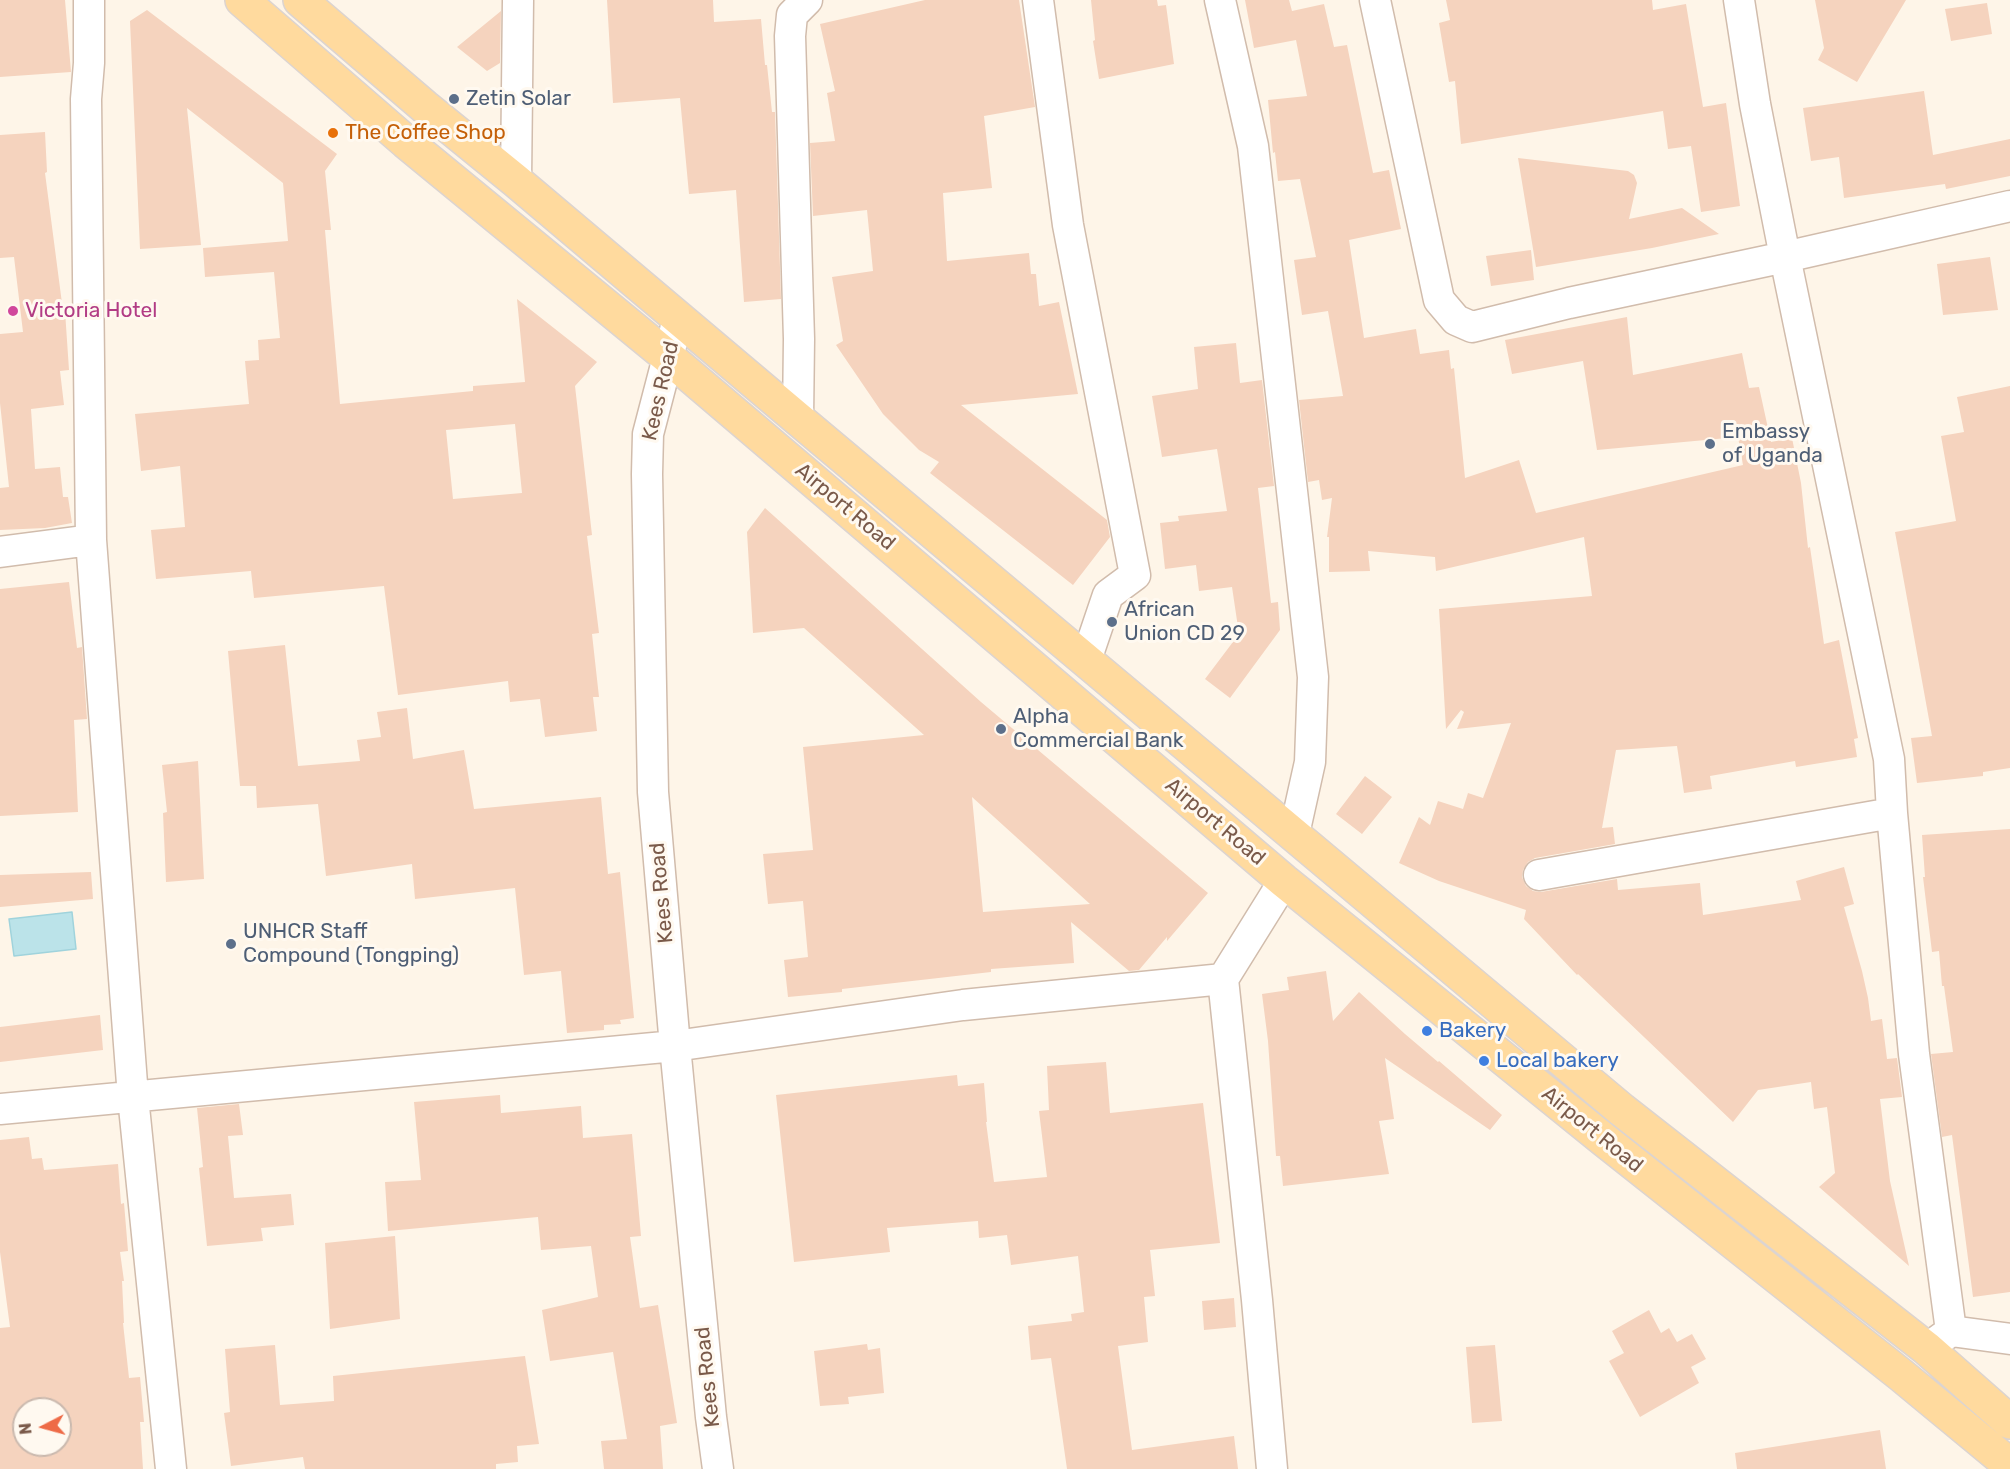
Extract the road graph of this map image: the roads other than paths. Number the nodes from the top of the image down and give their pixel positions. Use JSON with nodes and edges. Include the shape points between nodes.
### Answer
{"nodes":[{"id":1,"x":89,"y":0,"type":"edge"},
{"id":2,"x":242,"y":0,"type":"edge"},
{"id":3,"x":300,"y":0,"type":"edge"},
{"id":4,"x":518,"y":0,"type":"edge"},
{"id":5,"x":807,"y":0,"type":"edge"},
{"id":6,"x":1038,"y":0,"type":"edge"},
{"id":7,"x":1220,"y":0,"type":"edge"},
{"id":8,"x":1375,"y":0,"type":"edge"},
{"id":9,"x":1739,"y":0,"type":"edge"},
{"id":10,"x":516,"y":181,"type":"junction"},
{"id":11,"x":2010,"y":206,"type":"edge"},
{"id":12,"x":1785,"y":257,"type":"junction"},
{"id":13,"x":678,"y":319,"type":"junction"},
{"id":14,"x":669,"y":357,"type":"junction"},
{"id":15,"x":798,"y":419,"type":"junction"},
{"id":16,"x":91,"y":540,"type":"junction"},
{"id":17,"x":0,"y":552,"type":"edge"},
{"id":18,"x":1086,"y":660,"type":"junction"},
{"id":19,"x":1892,"y":813,"type":"junction"},
{"id":20,"x":1294,"y":834,"type":"junction"},
{"id":21,"x":1539,"y":875,"type":"dead end"},
{"id":22,"x":1284,"y":881,"type":"junction"},
{"id":23,"x":1223,"y":980,"type":"junction"},
{"id":24,"x":675,"y":1046,"type":"junction"},
{"id":25,"x":133,"y":1097,"type":"junction"},
{"id":26,"x":0,"y":1109,"type":"edge"},
{"id":27,"x":2010,"y":1339,"type":"edge"},
{"id":28,"x":1939,"y":1340,"type":"junction"},
{"id":29,"x":2010,"y":1422,"type":"edge"},
{"id":30,"x":2010,"y":1465,"type":"edge"},
{"id":31,"x":171,"y":1469,"type":"edge"},
{"id":32,"x":718,"y":1469,"type":"edge"},
{"id":33,"x":1272,"y":1469,"type":"edge"}],
"edges":[{"from":1,"to":16,"type":"street","via":[[86,99]]},
{"from":2,"to":14,"type":"main road","name":"Airport Road","via":[[406,142]]},
{"from":3,"to":10,"type":"main road","name":"Airport Road"},
{"from":4,"to":10,"type":"street"},
{"from":5,"to":15,"type":"street","via":[[792,15],[790,36]]},
{"from":6,"to":18,"type":"street","via":[[1068,225],[1135,575],[1108,595]]},
{"from":7,"to":20,"type":"street","via":[[1253,146],[1313,677],[1310,762]]},
{"from":8,"to":12,"type":"street","via":[[1439,300],[1456,320],[1472,327]]},
{"from":9,"to":12,"type":"street"},
{"from":10,"to":13,"type":"main road","name":"Airport Road"},
{"from":11,"to":12,"type":"street"},
{"from":12,"to":19,"type":"street","via":[[1881,711]]},
{"from":13,"to":14,"type":"street","name":"Kees Road"},
{"from":13,"to":15,"type":"main road","name":"Airport Road"},
{"from":14,"to":22,"type":"main road","name":"Airport Road"},
{"from":14,"to":24,"type":"street","name":"Kees Road","via":[[648,434],[647,474],[653,792]]},
{"from":15,"to":18,"type":"main road","name":"Airport Road"},
{"from":16,"to":17,"type":"street"},
{"from":16,"to":25,"type":"street"},
{"from":18,"to":20,"type":"main road","name":"Airport Road"},
{"from":19,"to":21,"type":"street"},
{"from":19,"to":28,"type":"street"},
{"from":20,"to":28,"type":"main road","name":"Airport Road","via":[[1622,1110]]},
{"from":22,"to":23,"type":"street"},
{"from":22,"to":30,"type":"main road","name":"Airport Road"},
{"from":23,"to":24,"type":"street","via":[[963,1005]]},
{"from":23,"to":33,"type":"street"},
{"from":24,"to":25,"type":"street"},
{"from":24,"to":32,"type":"street","name":"Kees Road"},
{"from":25,"to":26,"type":"street"},
{"from":25,"to":31,"type":"street"},
{"from":27,"to":28,"type":"street"},
{"from":28,"to":29,"type":"main road","name":"Airport Road"}]}
